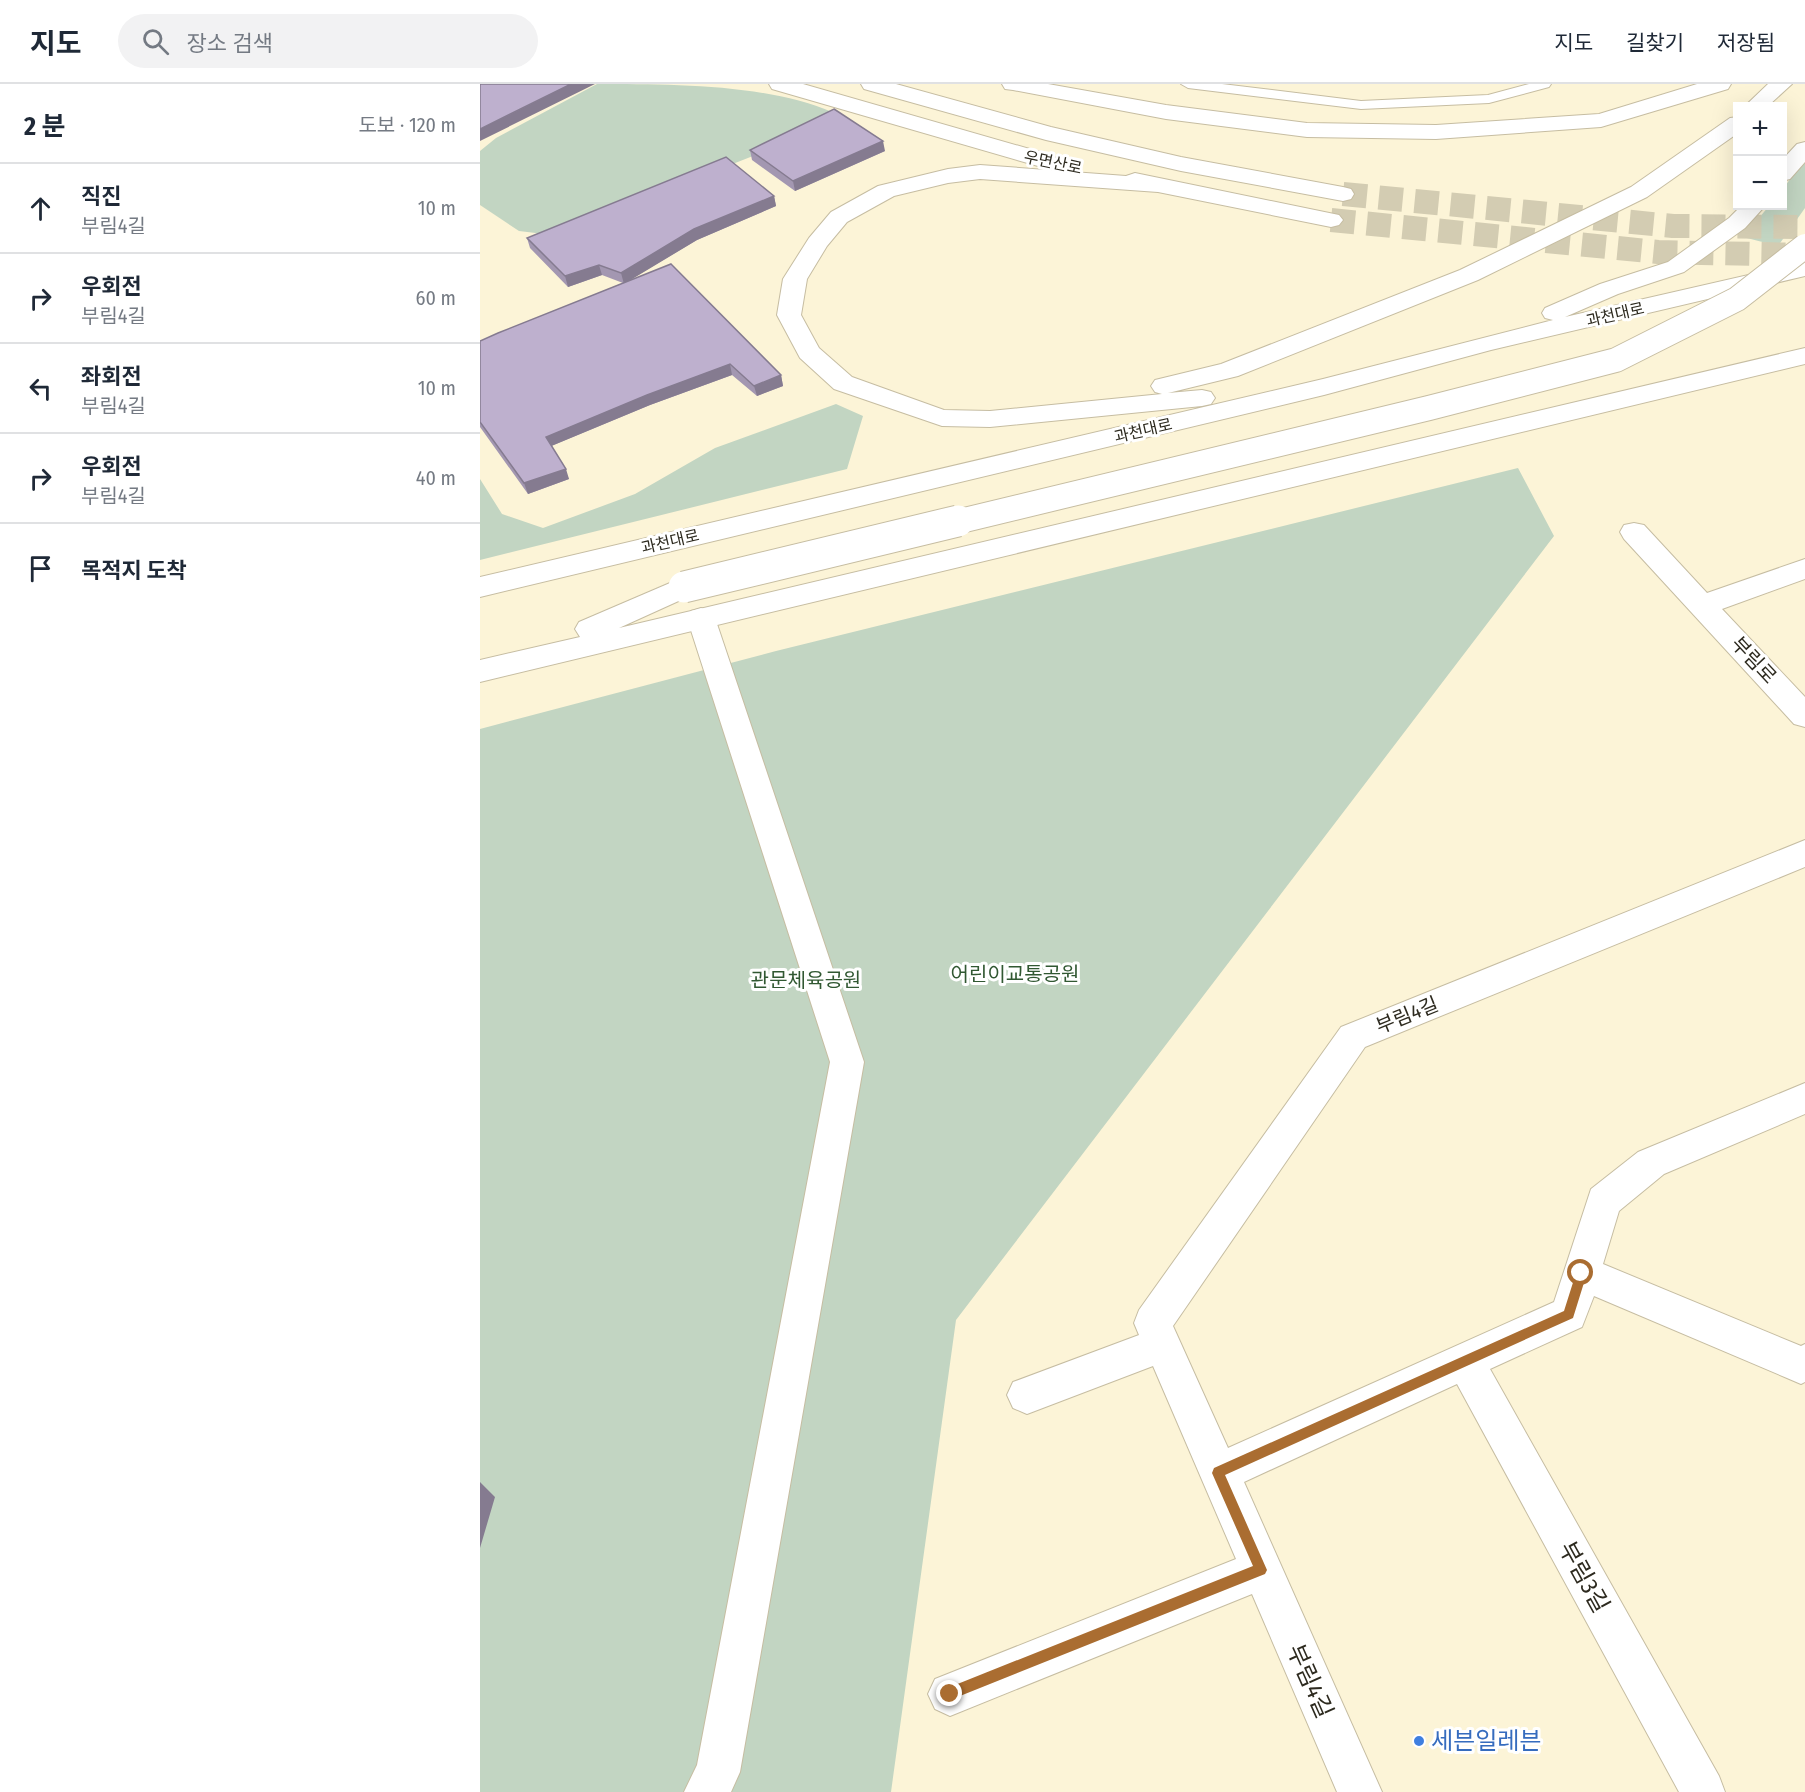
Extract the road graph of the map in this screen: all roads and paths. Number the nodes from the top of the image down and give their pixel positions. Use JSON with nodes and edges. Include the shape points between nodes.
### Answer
{"nodes":[{"id":1,"x":780,"y":84,"type":"edge"},
{"id":2,"x":872,"y":84,"type":"edge"},
{"id":3,"x":1013,"y":84,"type":"edge"},
{"id":4,"x":1188,"y":84,"type":"edge"},
{"id":5,"x":1544,"y":84,"type":"edge"},
{"id":6,"x":1720,"y":84,"type":"edge"},
{"id":7,"x":1781,"y":84,"type":"edge"},
{"id":8,"x":1761,"y":102,"type":"edge"},
{"id":9,"x":1733,"y":126,"type":"edge"},
{"id":10,"x":1805,"y":149,"type":"edge"},
{"id":11,"x":1787,"y":169,"type":"edge"},
{"id":12,"x":1157,"y":184,"type":"junction"},
{"id":13,"x":1343,"y":194,"type":"tunnel mouth"},
{"id":14,"x":1749,"y":210,"type":"edge"},
{"id":15,"x":1331,"y":220,"type":"tunnel mouth"},
{"id":16,"x":1805,"y":246,"type":"edge"},
{"id":17,"x":1805,"y":269,"type":"edge"},
{"id":18,"x":1487,"y":343,"type":"junction"},
{"id":19,"x":1805,"y":356,"type":"edge"},
{"id":20,"x":1324,"y":387,"type":"junction"},
{"id":21,"x":1056,"y":411,"type":"junction"},
{"id":22,"x":1634,"y":532,"type":"dead end"},
{"id":23,"x":1805,"y":569,"type":"edge"},
{"id":24,"x":480,"y":587,"type":"edge"},
{"id":25,"x":692,"y":602,"type":"junction"},
{"id":26,"x":1702,"y":605,"type":"junction"},
{"id":27,"x":480,"y":671,"type":"edge"},
{"id":28,"x":1805,"y":716,"type":"edge"},
{"id":29,"x":1799,"y":865,"type":"edge"},
{"id":30,"x":1805,"y":1098,"type":"edge"},
{"id":31,"x":1581,"y":1273,"type":"junction"},
{"id":32,"x":1163,"y":1344,"type":"junction"},
{"id":33,"x":1465,"y":1361,"type":"junction"},
{"id":34,"x":1805,"y":1363,"type":"edge"},
{"id":35,"x":1027,"y":1395,"type":"dead end"},
{"id":36,"x":1218,"y":1473,"type":"junction"},
{"id":37,"x":1261,"y":1570,"type":"junction"},
{"id":38,"x":950,"y":1694,"type":"dead end"},
{"id":39,"x":706,"y":1792,"type":"edge"},
{"id":40,"x":1360,"y":1792,"type":"edge"},
{"id":41,"x":1703,"y":1792,"type":"edge"}],
"edges":[{"from":1,"to":12,"type":"main road","name":"우면산로","via":[[1025,157]]},
{"from":2,"to":13,"type":"main road","name":"우면산로","via":[[1046,133],[1181,164]]},
{"from":3,"to":6,"type":"main road","via":[[1166,112],[1307,130],[1436,132],[1601,120]]},
{"from":4,"to":5,"type":"lane","via":[[1361,105],[1489,99]]},
{"from":7,"to":8,"type":"main road"},
{"from":9,"to":21,"type":"main road","via":[[1639,192],[1468,275],[1229,370]]},
{"from":10,"to":11,"type":"main road"},
{"from":12,"to":15,"type":"main road","name":"우면산로"},
{"from":12,"to":21,"type":"main road","via":[[980,172],[886,191],[839,217],[795,279],[789,315],[809,352],[843,383],[942,418]]},
{"from":14,"to":18,"type":"main road","via":[[1676,267],[1609,290]]},
{"from":16,"to":25,"type":"main road","bridge":true,"via":[[1737,299],[1616,360]]},
{"from":17,"to":18,"type":"main road","name":"과천대로"},
{"from":18,"to":20,"type":"main road","name":"과천대로"},
{"from":19,"to":25,"type":"main road"},
{"from":20,"to":21,"type":"main road"},
{"from":20,"to":24,"type":"main road","name":"과천대로"},
{"from":22,"to":26,"type":"main road","name":"부림로"},
{"from":23,"to":26,"type":"main road"},
{"from":25,"to":27,"type":"main road"},
{"from":25,"to":39,"type":"main road","via":[[847,1062],[718,1772]]},
{"from":26,"to":28,"type":"main road","name":"부림로"},
{"from":29,"to":32,"type":"main road","name":"부림4길","via":[[1353,1037],[1154,1323]]},
{"from":30,"to":31,"type":"main road","via":[[1651,1163],[1604,1201]]},
{"from":31,"to":33,"type":"main road","via":[[1569,1314]]},
{"from":31,"to":34,"type":"main road","via":[[1801,1365]]},
{"from":32,"to":35,"type":"main road"},
{"from":32,"to":36,"type":"main road","name":"부림4길"},
{"from":33,"to":36,"type":"main road"},
{"from":33,"to":41,"type":"main road","name":"부림3길"},
{"from":36,"to":37,"type":"main road","name":"부림4길"},
{"from":37,"to":38,"type":"main road"},
{"from":37,"to":40,"type":"main road","name":"부림4길"}]}
